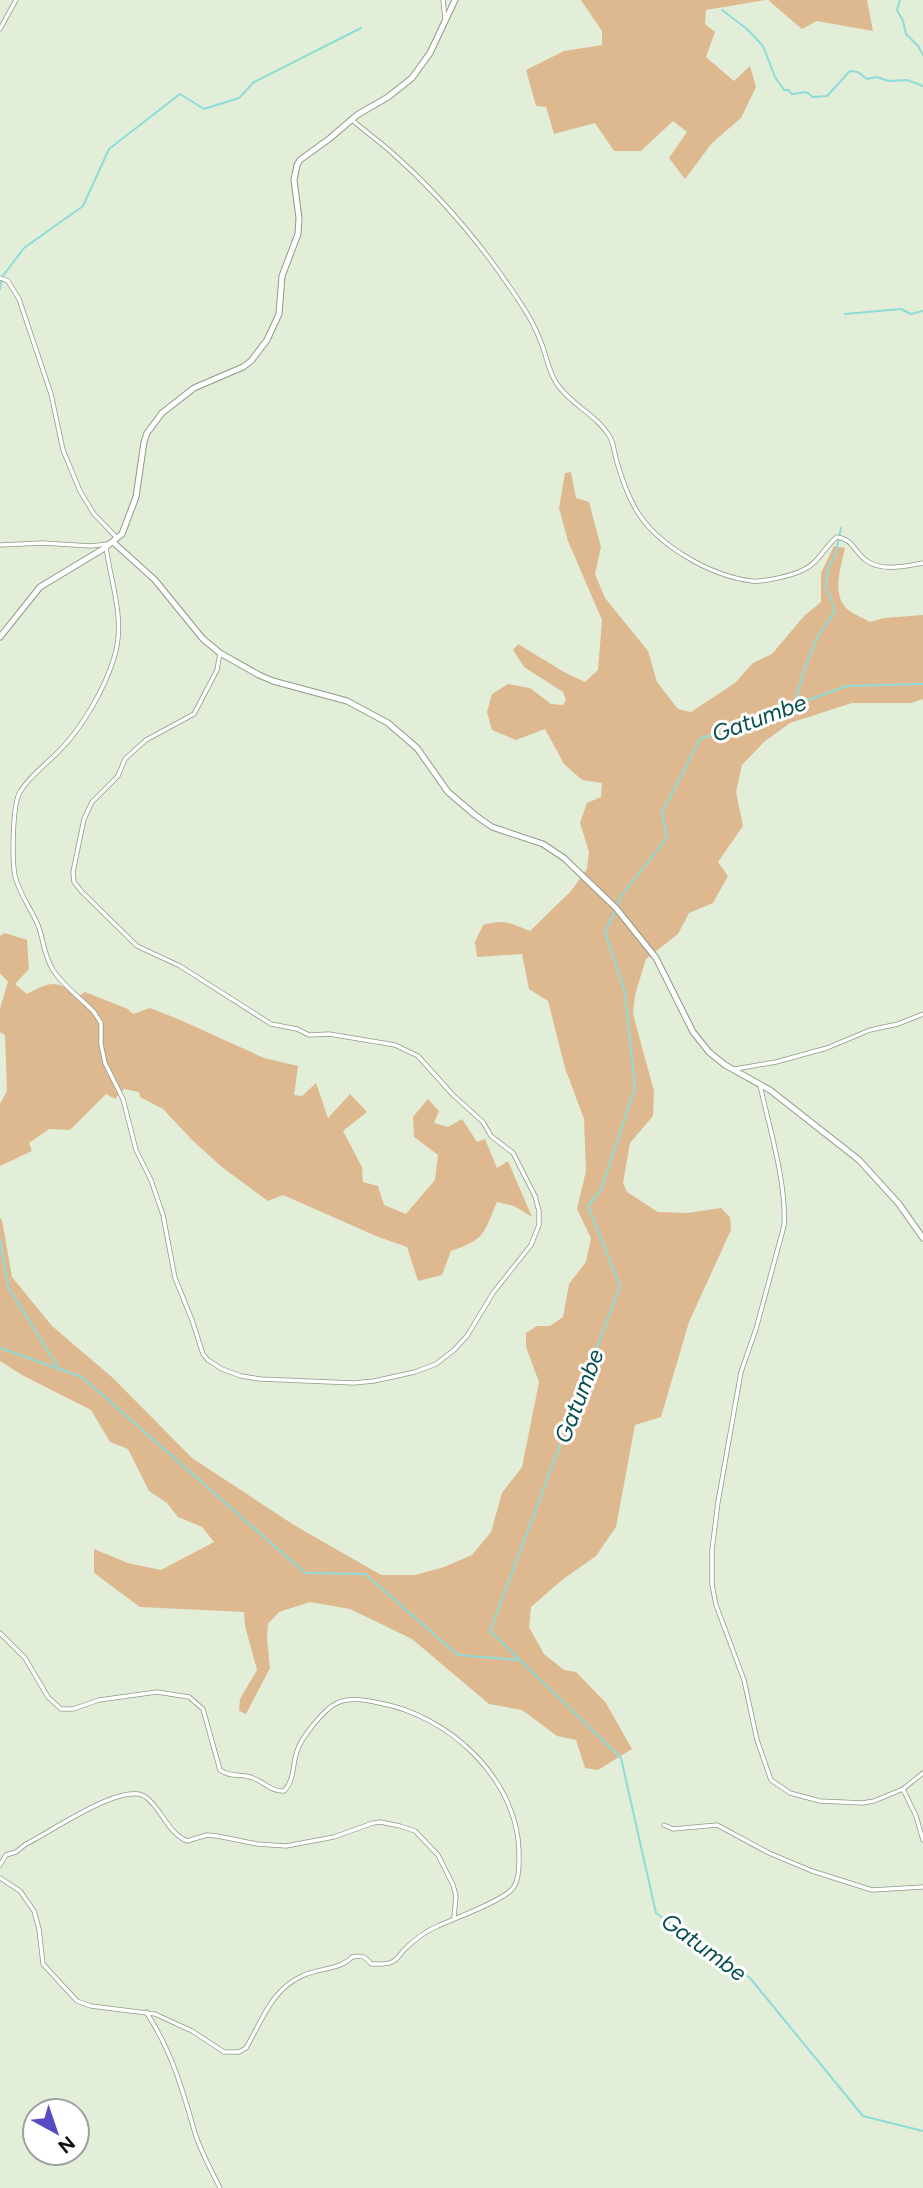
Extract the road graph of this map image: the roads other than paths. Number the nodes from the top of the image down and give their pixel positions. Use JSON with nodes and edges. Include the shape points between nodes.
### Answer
{"nodes":[{"id":1,"x":16,"y":0,"type":"edge"},
{"id":2,"x":443,"y":0,"type":"edge"},
{"id":3,"x":455,"y":0,"type":"edge"},
{"id":4,"x":446,"y":22,"type":"junction"},
{"id":5,"x":0,"y":29,"type":"edge"},
{"id":6,"x":352,"y":120,"type":"junction"},
{"id":7,"x":1,"y":278,"type":"edge"},
{"id":8,"x":115,"y":540,"type":"junction"},
{"id":9,"x":0,"y":545,"type":"edge"},
{"id":10,"x":106,"y":547,"type":"junction"},
{"id":11,"x":923,"y":563,"type":"edge"},
{"id":12,"x":0,"y":638,"type":"edge"},
{"id":13,"x":220,"y":653,"type":"junction"},
{"id":14,"x":923,"y":1014,"type":"edge"},
{"id":15,"x":734,"y":1069,"type":"junction"},
{"id":16,"x":760,"y":1083,"type":"junction"},
{"id":17,"x":923,"y":1238,"type":"edge"},
{"id":18,"x":0,"y":1633,"type":"edge"},
{"id":19,"x":923,"y":1773,"type":"edge"},
{"id":20,"x":903,"y":1789,"type":"junction"},
{"id":21,"x":664,"y":1825,"type":"dead end"},
{"id":22,"x":923,"y":1840,"type":"edge"},
{"id":23,"x":0,"y":1865,"type":"edge"},
{"id":24,"x":0,"y":1878,"type":"edge"},
{"id":25,"x":923,"y":1887,"type":"edge"},
{"id":26,"x":454,"y":1917,"type":"junction"},
{"id":27,"x":146,"y":2012,"type":"junction"},
{"id":28,"x":220,"y":2188,"type":"edge"}],
"edges":[{"from":1,"to":5,"type":"street"},
{"from":2,"to":4,"type":"street"},
{"from":3,"to":4,"type":"main road"},
{"from":4,"to":6,"type":"main road","via":[[412,78]]},
{"from":6,"to":8,"type":"main road","via":[[297,165],[298,234],[282,276],[279,314],[267,340],[243,367],[194,388],[155,422],[144,442],[130,517]]},
{"from":6,"to":11,"type":"street","via":[[423,183],[486,254],[531,321],[556,383],[612,440],[634,507],[661,540],[718,572],[754,581],[806,569],[837,537],[846,539],[875,564]]},
{"from":7,"to":8,"type":"street","via":[[19,299],[51,394],[63,450],[80,491]]},
{"from":8,"to":9,"type":"street","via":[[91,547]]},
{"from":8,"to":10,"type":"main road"},
{"from":8,"to":13,"type":"main road"},
{"from":10,"to":12,"type":"main road","via":[[40,587]]},
{"from":10,"to":13,"type":"street","via":[[118,615],[114,659],[88,713],[16,799],[16,880],[54,972],[99,1018],[105,1063],[123,1099],[136,1150],[157,1196],[175,1279],[203,1354],[241,1376],[277,1381],[354,1383],[415,1372],[436,1364],[467,1336],[535,1236],[539,1211],[513,1153],[414,1053],[395,1045],[309,1035],[271,1024],[137,946],[74,882],[82,826],[92,802],[146,740],[194,714],[217,670]]},
{"from":13,"to":15,"type":"main road","via":[[273,681],[348,701],[388,723],[417,748],[447,792],[475,815],[564,858],[616,908],[656,958],[702,1045]]},
{"from":14,"to":15,"type":"street","via":[[827,1048]]},
{"from":15,"to":16,"type":"main road"},
{"from":16,"to":17,"type":"main road","via":[[859,1160]]},
{"from":16,"to":20,"type":"street","via":[[781,1181],[784,1226],[741,1372],[712,1550],[716,1605],[744,1680],[771,1780],[790,1793],[820,1801],[863,1803]]},
{"from":18,"to":26,"type":"street","via":[[61,1709],[157,1692],[189,1697],[203,1709],[220,1770],[228,1776],[256,1779],[277,1791],[284,1791],[291,1781],[297,1750],[308,1732],[338,1702],[354,1699],[404,1707],[435,1724],[482,1762],[503,1792],[519,1840],[517,1880],[511,1891],[478,1910]]},
{"from":19,"to":20,"type":"street"},
{"from":20,"to":22,"type":"street"},
{"from":21,"to":25,"type":"street","via":[[673,1829],[717,1825],[791,1862],[872,1890]]},
{"from":23,"to":26,"type":"street","via":[[6,1855],[105,1800],[138,1793],[187,1841],[207,1835],[286,1846],[380,1822],[415,1831],[447,1871],[456,1896]]},
{"from":24,"to":27,"type":"street","via":[[20,1891],[34,1911],[43,1964],[77,2001]]},
{"from":26,"to":27,"type":"street","via":[[417,1938],[393,1962],[371,1964],[366,1958],[352,1957],[334,1968],[298,1978],[270,2001],[242,2051],[224,2052],[183,2026]]},
{"from":27,"to":28,"type":"street","via":[[166,2046],[195,2135]]}]}
